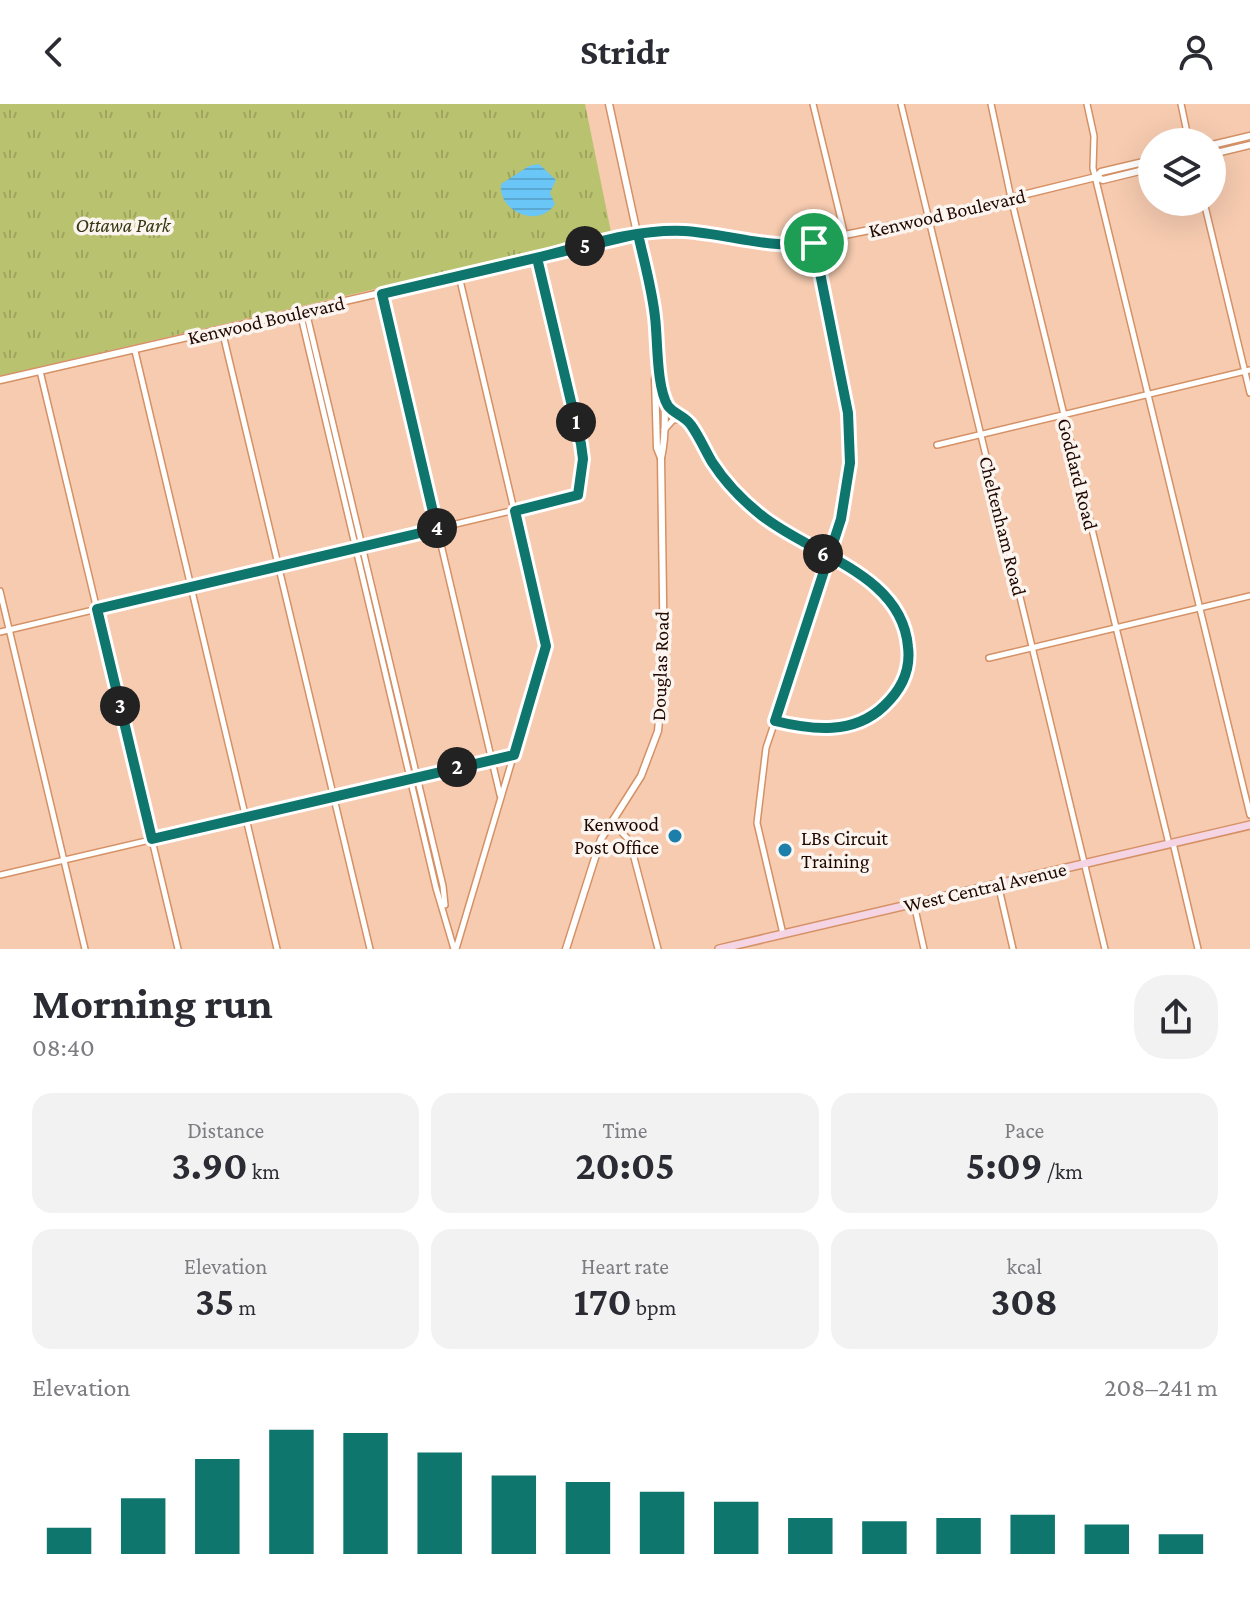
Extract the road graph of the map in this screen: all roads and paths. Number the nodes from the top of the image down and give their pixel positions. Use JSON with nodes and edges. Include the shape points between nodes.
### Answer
{"nodes":[{"id":1,"x":609,"y":104,"type":"edge"},
{"id":2,"x":813,"y":104,"type":"edge"},
{"id":3,"x":901,"y":104,"type":"edge"},
{"id":4,"x":991,"y":104,"type":"edge"},
{"id":5,"x":1087,"y":104,"type":"edge"},
{"id":6,"x":1181,"y":104,"type":"edge"},
{"id":7,"x":1186,"y":128,"type":"edge"},
{"id":8,"x":1250,"y":136,"type":"edge"},
{"id":9,"x":1226,"y":142,"type":"edge"},
{"id":10,"x":1250,"y":145,"type":"edge"},
{"id":11,"x":1226,"y":151,"type":"edge"},
{"id":12,"x":1138,"y":163,"type":"edge"},
{"id":13,"x":1138,"y":171,"type":"edge"},
{"id":14,"x":1096,"y":177,"type":"junction"},
{"id":15,"x":1011,"y":198,"type":"junction"},
{"id":16,"x":1208,"y":216,"type":"edge"},
{"id":17,"x":929,"y":218,"type":"junction"},
{"id":18,"x":638,"y":234,"type":"junction"},
{"id":19,"x":845,"y":236,"type":"junction"},
{"id":20,"x":814,"y":243,"type":"junction"},
{"id":21,"x":537,"y":258,"type":"junction"},
{"id":22,"x":459,"y":276,"type":"junction"},
{"id":23,"x":382,"y":294,"type":"junction"},
{"id":24,"x":303,"y":312,"type":"junction"},
{"id":25,"x":222,"y":330,"type":"junction"},
{"id":26,"x":135,"y":351,"type":"junction"},
{"id":27,"x":658,"y":368,"type":"junction"},
{"id":28,"x":40,"y":371,"type":"junction"},
{"id":29,"x":1247,"y":371,"type":"edge"},
{"id":30,"x":0,"y":380,"type":"edge"},
{"id":31,"x":1250,"y":393,"type":"edge"},
{"id":32,"x":1149,"y":395,"type":"junction"},
{"id":33,"x":663,"y":396,"type":"junction"},
{"id":34,"x":1064,"y":415,"type":"junction"},
{"id":35,"x":686,"y":419,"type":"junction"},
{"id":36,"x":663,"y":431,"type":"junction"},
{"id":37,"x":981,"y":435,"type":"junction"},
{"id":38,"x":937,"y":445,"type":"dead end"},
{"id":39,"x":661,"y":458,"type":"junction"},
{"id":40,"x":515,"y":511,"type":"junction"},
{"id":41,"x":437,"y":529,"type":"junction"},
{"id":42,"x":359,"y":548,"type":"junction"},
{"id":43,"x":830,"y":557,"type":"junction"},
{"id":44,"x":279,"y":567,"type":"junction"},
{"id":45,"x":191,"y":588,"type":"junction"},
{"id":46,"x":0,"y":591,"type":"edge"},
{"id":47,"x":1250,"y":596,"type":"edge"},
{"id":48,"x":1200,"y":608,"type":"junction"},
{"id":49,"x":97,"y":609,"type":"junction"},
{"id":50,"x":1116,"y":628,"type":"junction"},
{"id":51,"x":9,"y":630,"type":"junction"},
{"id":52,"x":0,"y":632,"type":"edge"},
{"id":53,"x":1033,"y":647,"type":"junction"},
{"id":54,"x":989,"y":658,"type":"dead end"},
{"id":55,"x":775,"y":721,"type":"junction"},
{"id":56,"x":514,"y":755,"type":"junction"},
{"id":57,"x":492,"y":759,"type":"junction"},
{"id":58,"x":413,"y":777,"type":"junction"},
{"id":59,"x":500,"y":795,"type":"junction"},
{"id":60,"x":334,"y":796,"type":"junction"},
{"id":61,"x":1250,"y":815,"type":"edge"},
{"id":62,"x":245,"y":817,"type":"junction"},
{"id":63,"x":611,"y":821,"type":"junction"},
{"id":64,"x":1250,"y":825,"type":"edge"},
{"id":65,"x":152,"y":839,"type":"junction"},
{"id":66,"x":1171,"y":843,"type":"junction"},
{"id":67,"x":64,"y":860,"type":"junction"},
{"id":68,"x":1085,"y":863,"type":"junction"},
{"id":69,"x":0,"y":875,"type":"edge"},
{"id":70,"x":998,"y":884,"type":"junction"},
{"id":71,"x":914,"y":904,"type":"junction"},
{"id":72,"x":783,"y":934,"type":"junction"},
{"id":73,"x":734,"y":947,"type":"edge"},
{"id":74,"x":85,"y":949,"type":"edge"},
{"id":75,"x":178,"y":949,"type":"edge"},
{"id":76,"x":277,"y":949,"type":"edge"},
{"id":77,"x":370,"y":949,"type":"edge"},
{"id":78,"x":455,"y":949,"type":"edge"},
{"id":79,"x":566,"y":949,"type":"edge"},
{"id":80,"x":658,"y":949,"type":"edge"},
{"id":81,"x":719,"y":949,"type":"edge"},
{"id":82,"x":924,"y":949,"type":"edge"},
{"id":83,"x":1013,"y":949,"type":"edge"},
{"id":84,"x":1105,"y":949,"type":"edge"},
{"id":85,"x":1198,"y":949,"type":"edge"}],
"edges":[{"from":1,"to":18,"type":"street","name":"Douglas Road"},
{"from":2,"to":19,"type":"street"},
{"from":3,"to":17,"type":"street","name":"Cheltenham Road"},
{"from":4,"to":15,"type":"street","name":"Goddard Road"},
{"from":5,"to":14,"type":"street"},
{"from":6,"to":7,"type":"street"},
{"from":8,"to":9,"type":"street"},
{"from":10,"to":11,"type":"street"},
{"from":12,"to":14,"type":"street","name":"Kenwood Boulevard"},
{"from":13,"to":14,"type":"street","name":"Kenwood Boulevard"},
{"from":14,"to":15,"type":"street","name":"Kenwood Boulevard"},
{"from":14,"to":32,"type":"street"},
{"from":15,"to":17,"type":"street","name":"Kenwood Boulevard"},
{"from":15,"to":34,"type":"street","name":"Goddard Road"},
{"from":16,"to":29,"type":"street"},
{"from":17,"to":19,"type":"street","name":"Kenwood Boulevard"},
{"from":17,"to":37,"type":"street","name":"Cheltenham Road"},
{"from":18,"to":20,"type":"street","name":"Kenwood Boulevard","via":[[685,231],[763,244]]},
{"from":18,"to":21,"type":"street","name":"Kenwood Boulevard"},
{"from":18,"to":27,"type":"street","name":"Douglas Road","via":[[655,316]]},
{"from":19,"to":20,"type":"street","name":"Kenwood Boulevard"},
{"from":20,"to":43,"type":"street","via":[[848,413],[847,488]]},
{"from":21,"to":22,"type":"street","name":"Kenwood Boulevard"},
{"from":21,"to":40,"type":"street","via":[[583,459],[578,495]]},
{"from":22,"to":23,"type":"street","name":"Kenwood Boulevard"},
{"from":22,"to":40,"type":"street"},
{"from":23,"to":24,"type":"street","name":"Kenwood Boulevard"},
{"from":23,"to":41,"type":"street"},
{"from":24,"to":25,"type":"street","name":"Kenwood Boulevard"},
{"from":24,"to":42,"type":"street"},
{"from":25,"to":26,"type":"street","name":"Kenwood Boulevard"},
{"from":25,"to":44,"type":"street"},
{"from":26,"to":28,"type":"street","name":"Kenwood Boulevard"},
{"from":26,"to":45,"type":"street"},
{"from":27,"to":33,"type":"street","name":"Douglas Road"},
{"from":27,"to":39,"type":"street","name":"Douglas Road"},
{"from":28,"to":30,"type":"street","name":"Kenwood Boulevard"},
{"from":28,"to":49,"type":"street"},
{"from":29,"to":31,"type":"street"},
{"from":29,"to":32,"type":"street"},
{"from":32,"to":34,"type":"street"},
{"from":32,"to":48,"type":"street"},
{"from":33,"to":35,"type":"street","via":[[670,409]]},
{"from":33,"to":36,"type":"street","name":"Douglas Road"},
{"from":34,"to":37,"type":"street"},
{"from":34,"to":50,"type":"street","name":"Goddard Road"},
{"from":35,"to":36,"type":"street","via":[[673,420]]},
{"from":35,"to":43,"type":"street","via":[[719,472],[750,506]]},
{"from":36,"to":39,"type":"street","name":"Douglas Road"},
{"from":37,"to":38,"type":"street"},
{"from":37,"to":53,"type":"street","name":"Cheltenham Road"},
{"from":39,"to":63,"type":"street","name":"Douglas Road","via":[[661,715],[644,768]]},
{"from":40,"to":41,"type":"street"},
{"from":40,"to":56,"type":"street","via":[[546,646]]},
{"from":41,"to":42,"type":"street"},
{"from":41,"to":57,"type":"street"},
{"from":42,"to":44,"type":"street"},
{"from":42,"to":58,"type":"street"},
{"from":43,"to":55,"type":"street"},
{"from":43,"to":55,"type":"street","via":[[868,581],[898,613],[907,636],[907,674],[883,707],[856,723],[815,729]]},
{"from":44,"to":45,"type":"street"},
{"from":44,"to":60,"type":"street"},
{"from":45,"to":49,"type":"street"},
{"from":45,"to":62,"type":"street"},
{"from":46,"to":51,"type":"street"},
{"from":47,"to":48,"type":"street"},
{"from":48,"to":50,"type":"street"},
{"from":48,"to":61,"type":"street"},
{"from":49,"to":51,"type":"street"},
{"from":49,"to":65,"type":"street"},
{"from":50,"to":53,"type":"street"},
{"from":50,"to":66,"type":"street","name":"Goddard Road"},
{"from":51,"to":52,"type":"street"},
{"from":51,"to":67,"type":"street"},
{"from":53,"to":54,"type":"street"},
{"from":53,"to":68,"type":"street","name":"Cheltenham Road"},
{"from":55,"to":72,"type":"street","via":[[766,748],[757,823]]},
{"from":56,"to":57,"type":"street"},
{"from":56,"to":59,"type":"street"},
{"from":57,"to":58,"type":"street"},
{"from":57,"to":59,"type":"street"},
{"from":58,"to":60,"type":"street"},
{"from":58,"to":78,"type":"street"},
{"from":59,"to":78,"type":"street"},
{"from":60,"to":62,"type":"street"},
{"from":60,"to":77,"type":"street"},
{"from":62,"to":65,"type":"street"},
{"from":62,"to":76,"type":"street"},
{"from":63,"to":79,"type":"street","name":"Douglas Road"},
{"from":63,"to":80,"type":"street","via":[[632,850]]},
{"from":64,"to":66,"type":"main road","name":"West Central Avenue"},
{"from":65,"to":67,"type":"street"},
{"from":65,"to":75,"type":"street"},
{"from":66,"to":68,"type":"main road","name":"West Central Avenue"},
{"from":66,"to":85,"type":"street","name":"Goddard Road"},
{"from":67,"to":69,"type":"street"},
{"from":67,"to":74,"type":"street"},
{"from":68,"to":70,"type":"main road","name":"West Central Avenue"},
{"from":68,"to":84,"type":"street","name":"Cheltenham Road"},
{"from":70,"to":71,"type":"main road","name":"West Central Avenue"},
{"from":70,"to":83,"type":"street"},
{"from":71,"to":72,"type":"main road","name":"West Central Avenue"},
{"from":71,"to":82,"type":"street"},
{"from":72,"to":73,"type":"main road","name":"West Central Avenue"},
{"from":73,"to":81,"type":"main road","name":"West Central Avenue"}]}
